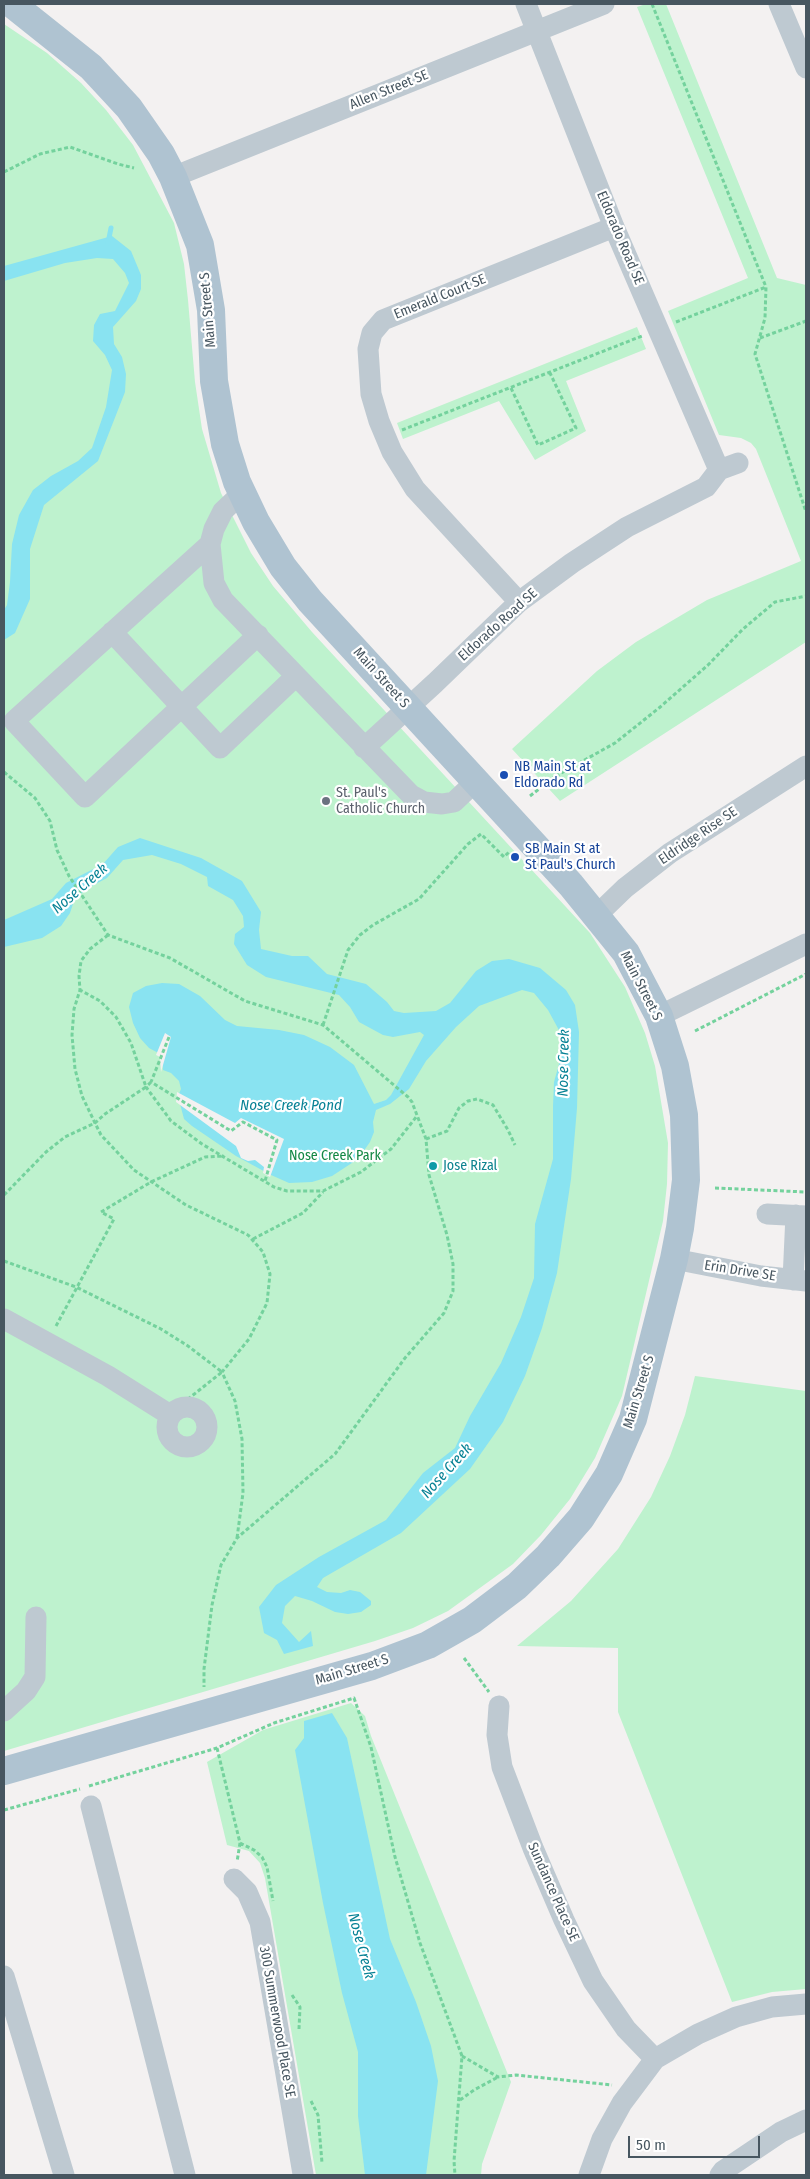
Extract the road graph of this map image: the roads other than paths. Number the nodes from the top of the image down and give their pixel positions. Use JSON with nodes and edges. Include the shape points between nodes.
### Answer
{"nodes":[{"id":1,"x":12,"y":4,"type":"edge"},
{"id":2,"x":526,"y":4,"type":"edge"},
{"id":3,"x":604,"y":4,"type":"edge"},
{"id":4,"x":779,"y":4,"type":"edge"},
{"id":5,"x":536,"y":31,"type":"junction"},
{"id":6,"x":806,"y":68,"type":"edge"},
{"id":7,"x":173,"y":177,"type":"junction"},
{"id":8,"x":614,"y":227,"type":"junction"},
{"id":9,"x":242,"y":493,"type":"junction"},
{"id":10,"x":210,"y":544,"type":"junction"},
{"id":11,"x":518,"y":602,"type":"junction"},
{"id":12,"x":112,"y":632,"type":"junction"},
{"id":13,"x":258,"y":636,"type":"junction"},
{"id":14,"x":296,"y":676,"type":"junction"},
{"id":15,"x":182,"y":707,"type":"junction"},
{"id":16,"x":408,"y":708,"type":"junction"},
{"id":17,"x":364,"y":748,"type":"junction"},
{"id":18,"x":806,"y":766,"type":"edge"},
{"id":19,"x":476,"y":781,"type":"junction"},
{"id":20,"x":597,"y":915,"type":"junction"},
{"id":21,"x":806,"y":944,"type":"edge"},
{"id":22,"x":659,"y":1016,"type":"junction"},
{"id":23,"x":767,"y":1214,"type":"dead end"},
{"id":24,"x":801,"y":1216,"type":"edge"},
{"id":25,"x":674,"y":1259,"type":"junction"},
{"id":26,"x":800,"y":1280,"type":"edge"},
{"id":27,"x":4,"y":1319,"type":"edge"},
{"id":28,"x":174,"y":1412,"type":"road end"},
{"id":29,"x":36,"y":1617,"type":"dead end"},
{"id":30,"x":499,"y":1706,"type":"road end"},
{"id":31,"x":4,"y":1711,"type":"edge"},
{"id":32,"x":4,"y":1771,"type":"edge"},
{"id":33,"x":90,"y":1806,"type":"dead end"},
{"id":34,"x":234,"y":1879,"type":"road end"},
{"id":35,"x":4,"y":1976,"type":"edge"},
{"id":36,"x":806,"y":2004,"type":"edge"},
{"id":37,"x":655,"y":2059,"type":"junction"},
{"id":38,"x":806,"y":2120,"type":"edge"},
{"id":39,"x":64,"y":2175,"type":"edge"},
{"id":40,"x":185,"y":2175,"type":"edge"},
{"id":41,"x":300,"y":2175,"type":"edge"},
{"id":42,"x":589,"y":2175,"type":"edge"},
{"id":43,"x":720,"y":2175,"type":"edge"}],
"edges":[{"from":1,"to":7,"type":"main road","name":"Main Street S","via":[[91,67],[129,108]]},
{"from":2,"to":5,"type":"street","name":"Eldorado Road SE"},
{"from":3,"to":5,"type":"street","name":"Allen Street SE"},
{"from":4,"to":6,"type":"street"},
{"from":5,"to":7,"type":"street","name":"Allen Street SE"},
{"from":5,"to":8,"type":"street","name":"Eldorado Road SE"},
{"from":7,"to":9,"type":"main road","name":"Main Street S","via":[[200,245],[211,310],[218,413]]},
{"from":8,"to":11,"type":"street","name":"Eldorado Road SE","via":[[658,330],[728,466],[706,487],[627,527]]},
{"from":8,"to":11,"type":"street","name":"Emerald Court SE","via":[[383,320],[372,333],[367,362],[371,394],[392,452],[415,489]]},
{"from":9,"to":10,"type":"street","via":[[223,511]]},
{"from":9,"to":16,"type":"main road","name":"Main Street S","via":[[283,567]]},
{"from":10,"to":12,"type":"street"},
{"from":10,"to":13,"type":"street","via":[[214,583],[224,600]]},
{"from":11,"to":16,"type":"street","name":"Eldorado Road SE"},
{"from":12,"to":15,"type":"street"},
{"from":12,"to":15,"type":"street","via":[[14,721],[85,797]]},
{"from":13,"to":14,"type":"street"},
{"from":13,"to":15,"type":"street"},
{"from":14,"to":15,"type":"street","via":[[220,748]]},
{"from":14,"to":17,"type":"street"},
{"from":16,"to":17,"type":"street","name":"Eldorado Road SE"},
{"from":16,"to":19,"type":"main road","name":"Main Street S"},
{"from":17,"to":19,"type":"street","via":[[404,789],[424,802],[454,802]]},
{"from":18,"to":20,"type":"street","name":"Eldridge Rise SE","via":[[670,853],[620,892]]},
{"from":19,"to":20,"type":"main road","name":"Main Street S"},
{"from":20,"to":22,"type":"main road","name":"Main Street S","via":[[626,953]]},
{"from":21,"to":22,"type":"street"},
{"from":22,"to":25,"type":"main road","name":"Main Street S","via":[[675,1066],[684,1115],[686,1180]]},
{"from":23,"to":24,"type":"street"},
{"from":24,"to":26,"type":"street"},
{"from":25,"to":26,"type":"street","name":"Erin Drive SE"},
{"from":25,"to":32,"type":"main road","name":"Main Street S","via":[[638,1403],[609,1474],[581,1518],[517,1586],[472,1620],[428,1645],[372,1666]]},
{"from":27,"to":28,"type":"street"},
{"from":29,"to":31,"type":"street","via":[[35,1677],[26,1691]]},
{"from":30,"to":37,"type":"street","name":"Sundance Place SE","via":[[497,1735],[502,1768],[560,1911],[593,1981],[626,2028]]},
{"from":33,"to":40,"type":"street"},
{"from":34,"to":41,"type":"street","name":"300 Summerwood Place SE","via":[[247,1892],[260,1922]]},
{"from":35,"to":39,"type":"street"},
{"from":36,"to":37,"type":"street","via":[[772,2007],[736,2017]]},
{"from":37,"to":42,"type":"street","via":[[622,2103],[602,2139]]},
{"from":38,"to":43,"type":"street","via":[[781,2132]]}]}
